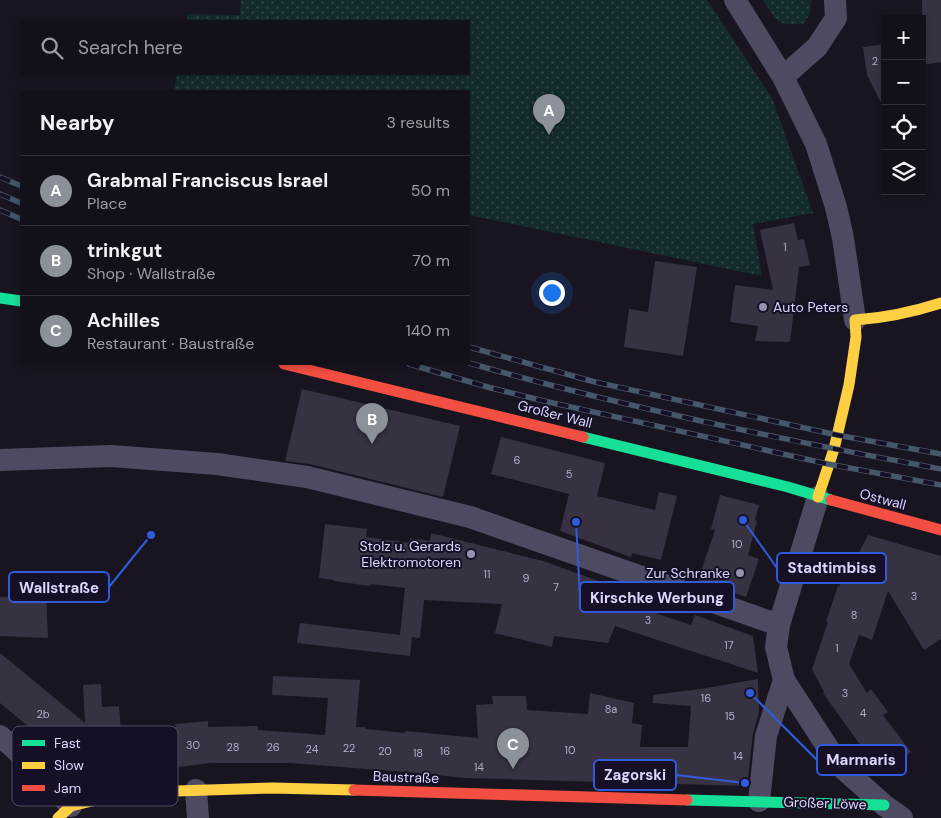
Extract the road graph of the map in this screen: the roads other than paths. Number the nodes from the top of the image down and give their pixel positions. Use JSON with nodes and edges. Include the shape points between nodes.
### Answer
{"nodes":[{"id":1,"x":735,"y":0,"type":"edge"},
{"id":2,"x":835,"y":0,"type":"edge"},
{"id":3,"x":783,"y":77,"type":"junction"},
{"id":4,"x":0,"y":298,"type":"edge"},
{"id":5,"x":20,"y":300,"type":"edge"},
{"id":6,"x":941,"y":303,"type":"edge"},
{"id":7,"x":855,"y":320,"type":"junction"},
{"id":8,"x":288,"y":365,"type":"edge"},
{"id":9,"x":0,"y":460,"type":"edge"},
{"id":10,"x":818,"y":497,"type":"junction"},
{"id":11,"x":941,"y":530,"type":"edge"},
{"id":12,"x":779,"y":625,"type":"junction"},
{"id":13,"x":784,"y":680,"type":"junction"},
{"id":14,"x":0,"y":736,"type":"edge"},
{"id":15,"x":12,"y":747,"type":"edge"},
{"id":16,"x":196,"y":790,"type":"junction"},
{"id":17,"x":178,"y":791,"type":"edge"},
{"id":18,"x":759,"y":801,"type":"junction"},
{"id":19,"x":884,"y":805,"type":"junction"},
{"id":20,"x":82,"y":806,"type":"edge"},
{"id":21,"x":65,"y":812,"type":"edge"},
{"id":22,"x":198,"y":818,"type":"edge"},
{"id":23,"x":902,"y":818,"type":"edge"}],
"edges":[{"from":1,"to":3,"type":"street"},
{"from":2,"to":3,"type":"street","via":[[836,18],[817,47]]},
{"from":3,"to":7,"type":"street","via":[[816,144],[836,208]]},
{"from":4,"to":5,"type":"street"},
{"from":6,"to":7,"type":"street","via":[[902,314]]},
{"from":7,"to":10,"type":"street","via":[[856,337],[849,385],[834,449]]},
{"from":8,"to":10,"type":"street","name":"Großer Wall"},
{"from":9,"to":12,"type":"street","via":[[111,456],[217,464],[307,477],[470,517]]},
{"from":10,"to":11,"type":"street","name":"Ostwall"},
{"from":10,"to":12,"type":"street","name":"Großer Löwe"},
{"from":12,"to":13,"type":"street","name":"Großer Löwe","via":[[776,647]]},
{"from":13,"to":18,"type":"street","via":[[766,736]]},
{"from":13,"to":19,"type":"street","name":"Großer Löwe","via":[[840,765]]},
{"from":14,"to":15,"type":"street"},
{"from":16,"to":17,"type":"street","name":"Baustraße"},
{"from":16,"to":18,"type":"street","name":"Baustraße","via":[[274,788]]},
{"from":16,"to":22,"type":"street"},
{"from":18,"to":19,"type":"street","name":"Großer Löwe"},
{"from":19,"to":23,"type":"street"},
{"from":20,"to":21,"type":"street","name":"Baustraße"}]}
